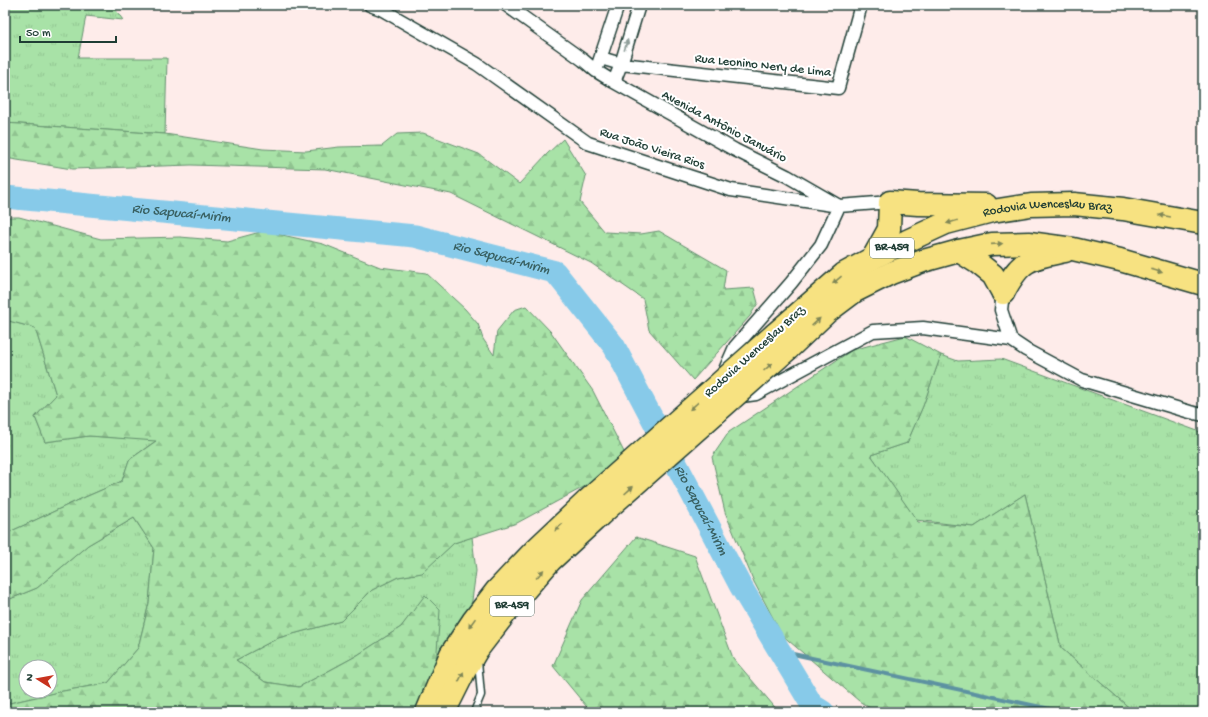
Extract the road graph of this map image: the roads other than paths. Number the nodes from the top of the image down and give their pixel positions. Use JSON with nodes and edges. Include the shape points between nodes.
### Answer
{"nodes":[{"id":1,"x":370,"y":5,"type":"edge"},
{"id":2,"x":506,"y":5,"type":"edge"},
{"id":3,"x":618,"y":5,"type":"edge"},
{"id":4,"x":639,"y":5,"type":"edge"},
{"id":5,"x":860,"y":5,"type":"edge"},
{"id":6,"x":601,"y":58,"type":"junction"},
{"id":7,"x":621,"y":64,"type":"junction"},
{"id":8,"x":596,"y":71,"type":"junction"},
{"id":9,"x":614,"y":82,"type":"junction"},
{"id":10,"x":890,"y":202,"type":"junction"},
{"id":11,"x":1031,"y":205,"type":"junction"},
{"id":12,"x":839,"y":206,"type":"junction"},
{"id":13,"x":1203,"y":223,"type":"edge"},
{"id":14,"x":1074,"y":249,"type":"junction"},
{"id":15,"x":959,"y":251,"type":"junction"},
{"id":16,"x":873,"y":258,"type":"junction"},
{"id":17,"x":1203,"y":284,"type":"edge"},
{"id":18,"x":1003,"y":293,"type":"junction"},
{"id":19,"x":1012,"y":340,"type":"junction"},
{"id":20,"x":781,"y":342,"type":"junction"},
{"id":21,"x":1203,"y":414,"type":"edge"},
{"id":22,"x":594,"y":508,"type":"junction"},
{"id":23,"x":477,"y":650,"type":"junction"},
{"id":24,"x":427,"y":712,"type":"edge"},
{"id":25,"x":444,"y":712,"type":"edge"},
{"id":26,"x":474,"y":712,"type":"edge"}],
"edges":[{"from":1,"to":12,"type":"street","name":"Rua João Vieira Rios","via":[[477,64],[588,143],[731,190]]},
{"from":2,"to":8,"type":"street","name":"Avenida Antônio Januário"},
{"from":3,"to":6,"type":"street"},
{"from":7,"to":4,"type":"street","one_way":true},
{"from":5,"to":7,"type":"street","name":"Rua Leonino Nery de Lima","via":[[838,88]]},
{"from":6,"to":7,"type":"street","name":"Rua Leonino Nery de Lima"},
{"from":6,"to":8,"type":"street"},
{"from":7,"to":9,"type":"street"},
{"from":8,"to":9,"type":"street","name":"Avenida Antônio Januário"},
{"from":9,"to":12,"type":"street","name":"Avenida Antônio Januário"},
{"from":10,"to":11,"type":"highway"},
{"from":10,"to":12,"type":"street","name":"Rua João Vieira Rios"},
{"from":10,"to":16,"type":"highway","via":[[889,229]]},
{"from":13,"to":11,"type":"highway","name":"Rodovia Wenceslau Braz","number":"BR-459","one_way":true,"via":[[1123,208],[1074,204]]},
{"from":11,"to":16,"type":"highway","name":"Rodovia Wenceslau Braz","number":"BR-459","one_way":true,"via":[[992,211],[946,223]]},
{"from":12,"to":19,"type":"street","via":[[821,245],[791,284],[735,347],[724,372],[726,384],[732,390],[742,396],[756,394],[873,331],[923,328]]},
{"from":15,"to":14,"type":"highway","name":"Rodovia Wenceslau Braz","number":"BR-459","one_way":true,"via":[[992,244],[1029,243]]},
{"from":14,"to":17,"type":"highway","name":"Rodovia Wenceslau Braz","number":"BR-459","one_way":true},
{"from":14,"to":18,"type":"highway","number":"BR-459","via":[[1038,258],[1023,265]]},
{"from":15,"to":18,"type":"highway","via":[[993,276]]},
{"from":20,"to":15,"type":"highway","name":"Rodovia Wenceslau Braz","number":"BR-459","one_way":true,"via":[[855,291],[891,273]]},
{"from":16,"to":20,"type":"highway","name":"Rodovia Wenceslau Braz","number":"BR-459","one_way":true,"via":[[844,274]]},
{"from":18,"to":19,"type":"street","via":[[1001,310]]},
{"from":19,"to":21,"type":"street","via":[[1082,380]]},
{"from":20,"to":22,"type":"highway","name":"Rodovia Wenceslau Braz","number":"BR-459","bridge":true},
{"from":23,"to":22,"type":"highway","name":"Rodovia Wenceslau Braz","number":"BR-459","one_way":true},
{"from":22,"to":24,"type":"highway","name":"Rodovia Wenceslau Braz","number":"BR-459","one_way":true,"via":[[536,549],[497,590],[451,654]]},
{"from":25,"to":23,"type":"highway","name":"Rodovia Wenceslau Braz","number":"BR-459","one_way":true},
{"from":23,"to":26,"type":"lane","via":[[481,695]]}]}
